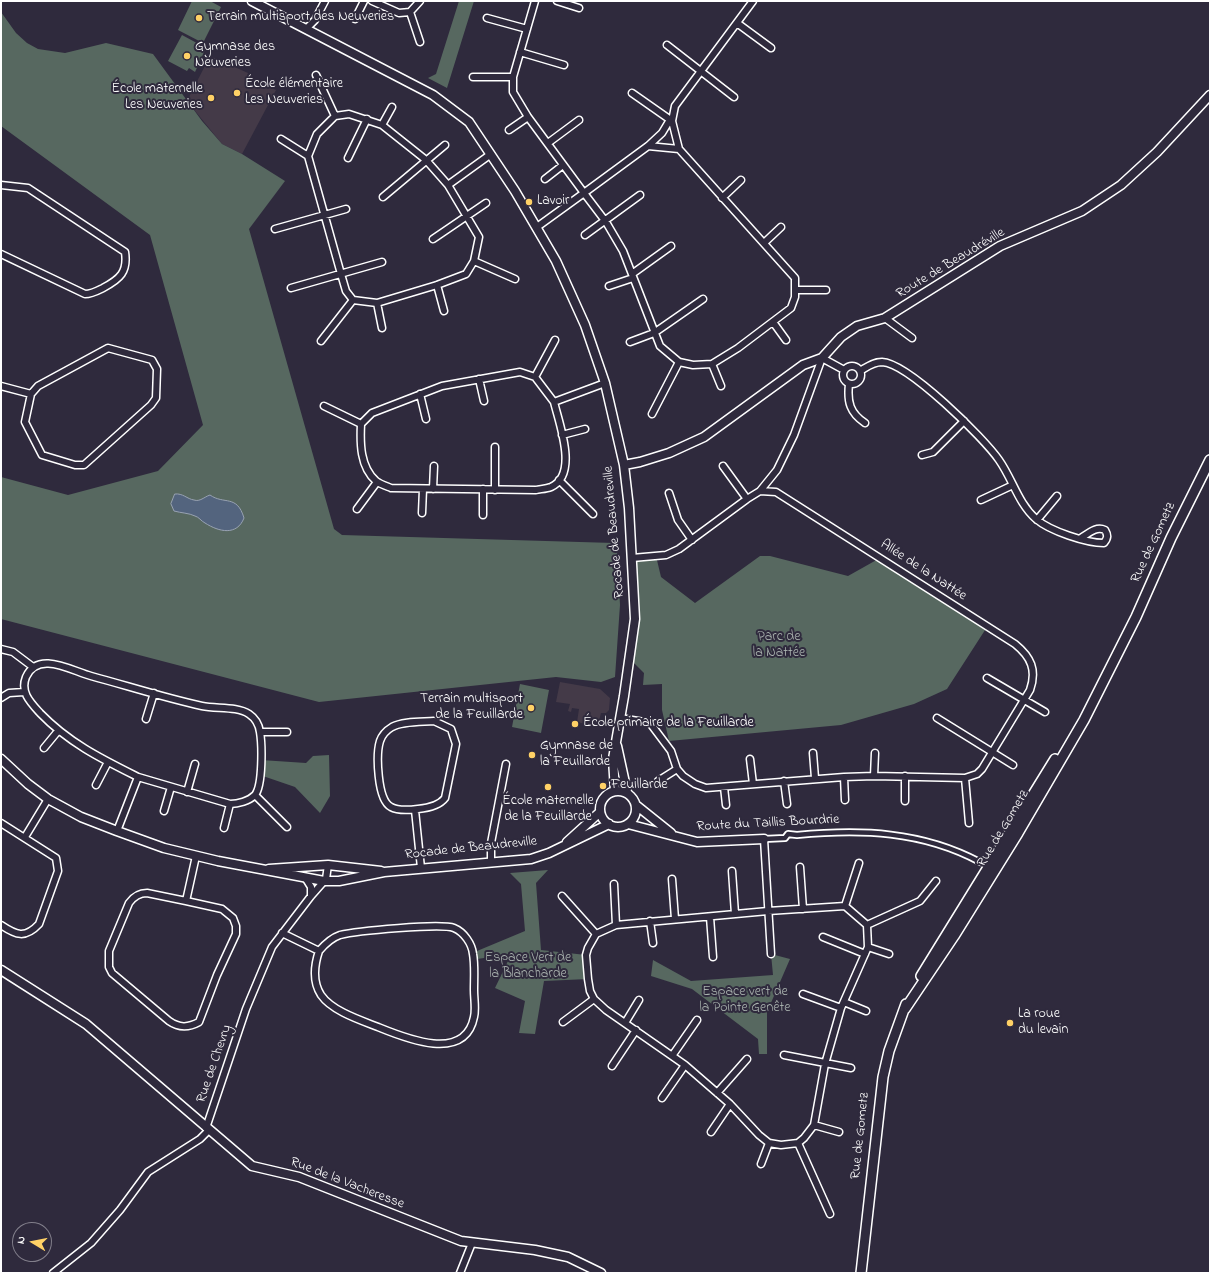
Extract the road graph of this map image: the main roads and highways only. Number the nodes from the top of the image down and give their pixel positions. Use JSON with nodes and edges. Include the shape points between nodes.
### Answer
{"nodes":[{"id":1,"x":1210,"y":460,"type":"edge"},
{"id":2,"x":861,"y":1272,"type":"edge"}],
"edges":[{"from":1,"to":2,"type":"main road","name":"Rue de Gometz","via":[[1084,720],[1040,797],[977,891],[904,1009],[883,1077]]}]}
